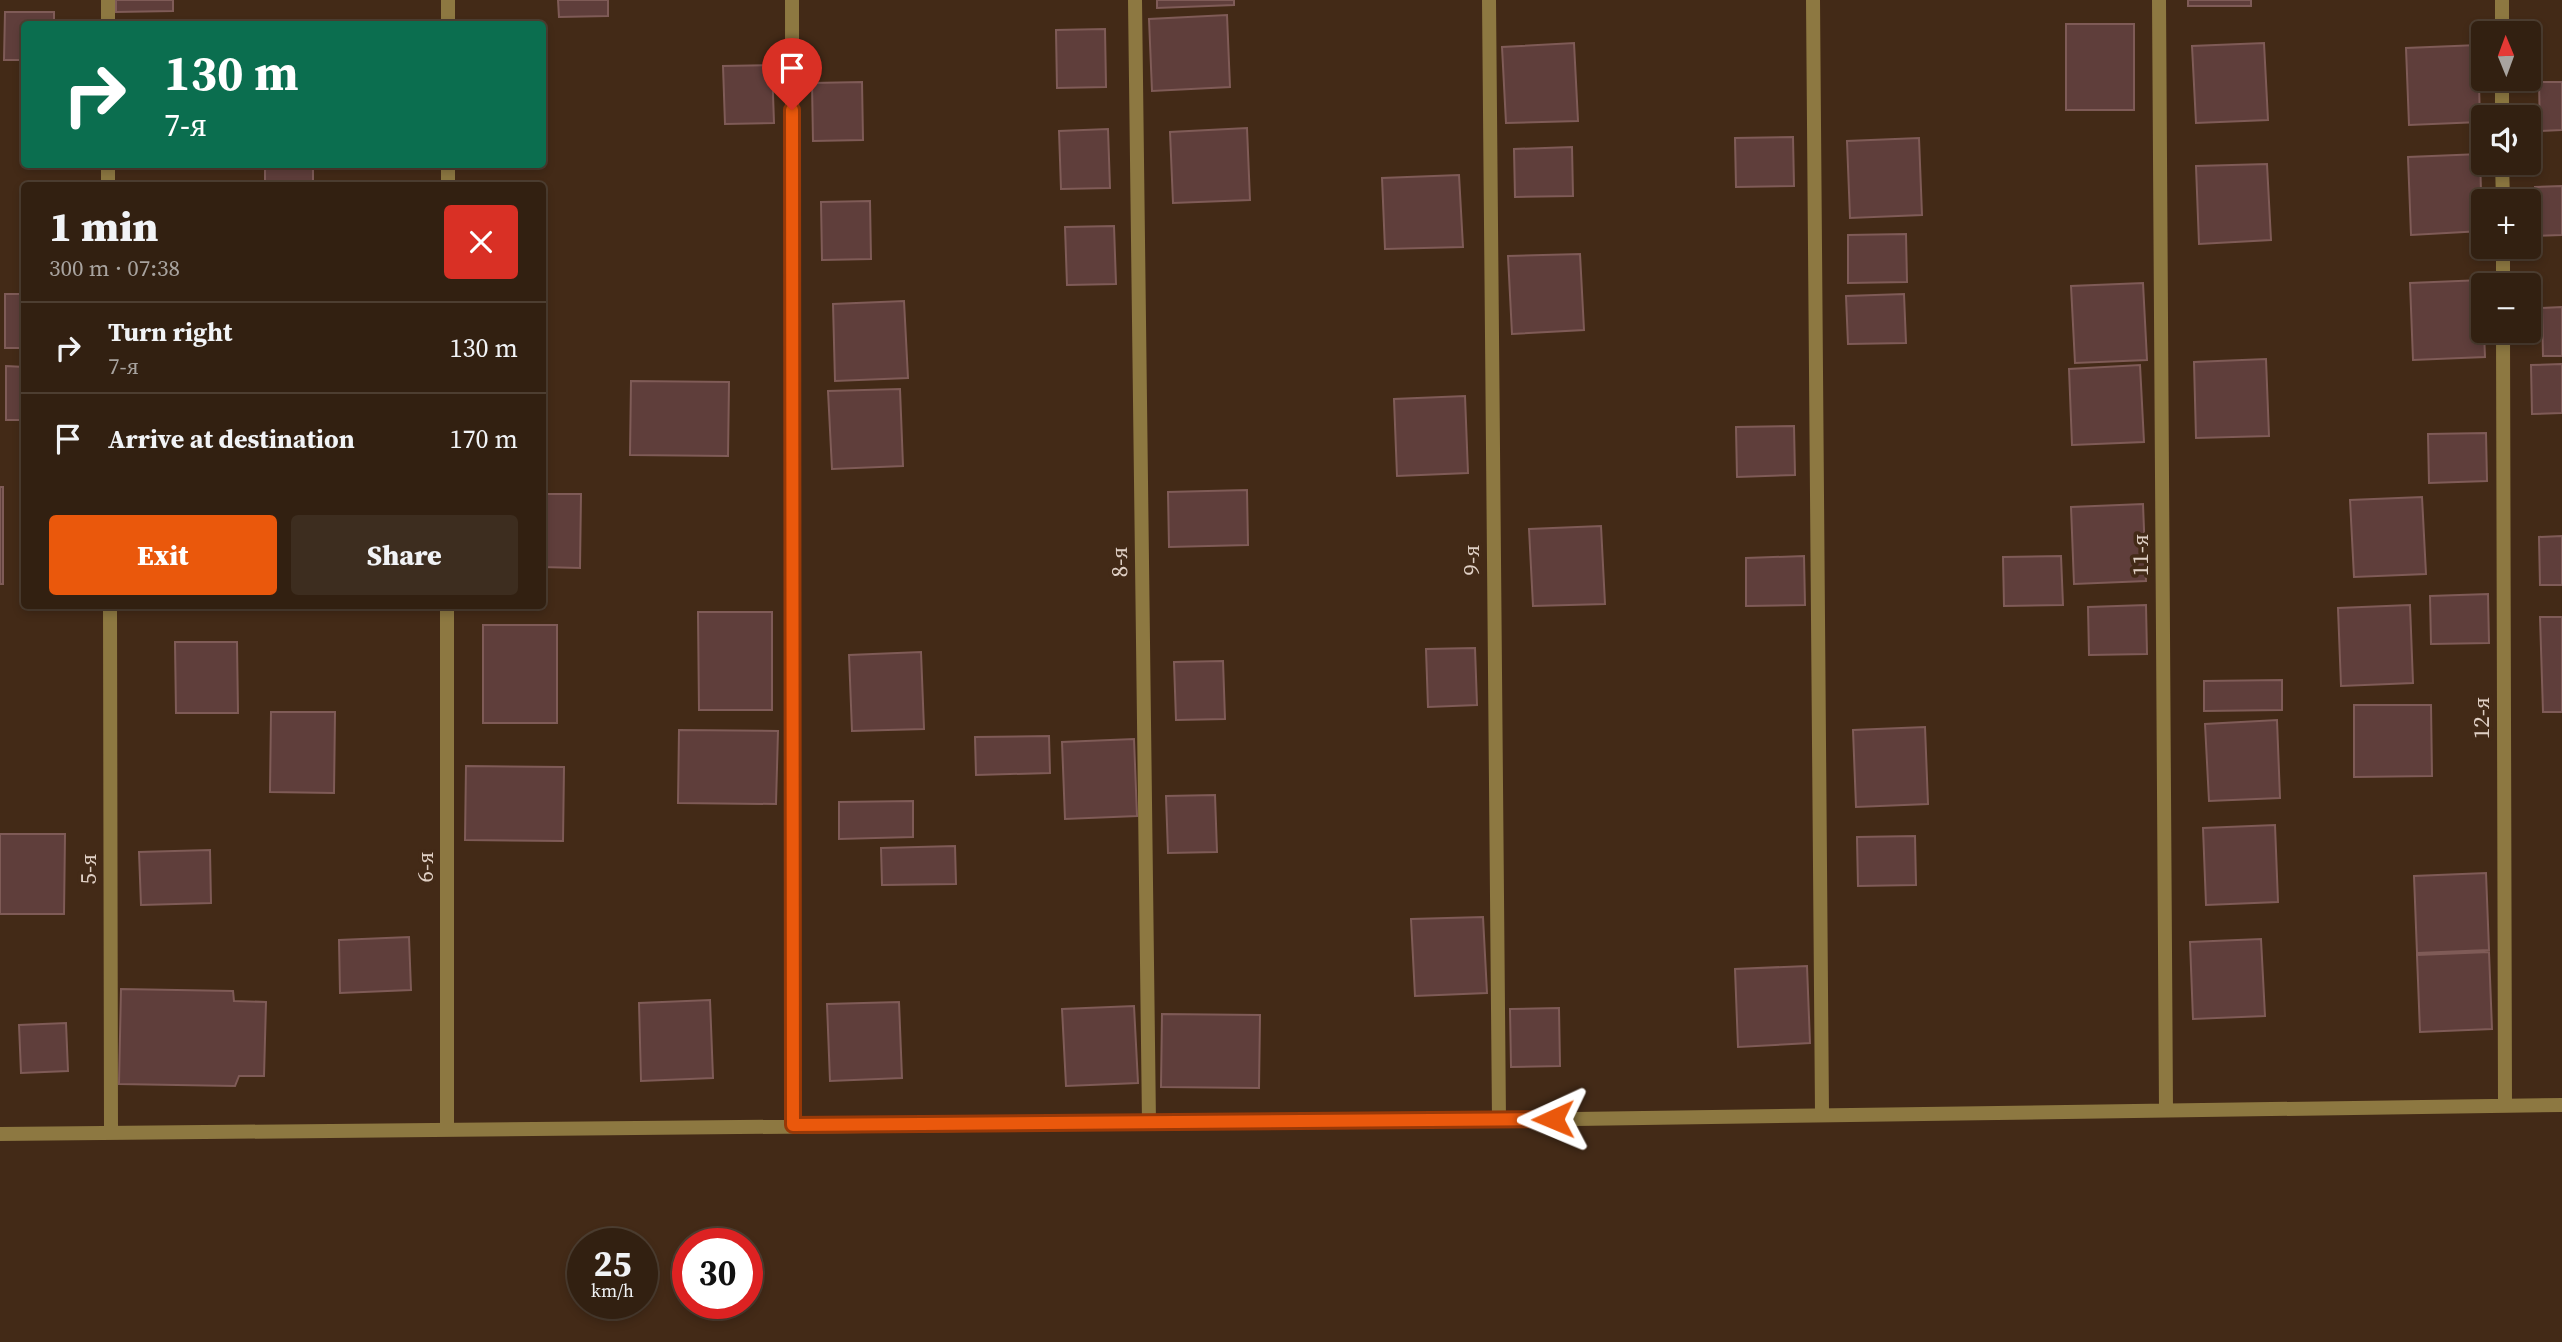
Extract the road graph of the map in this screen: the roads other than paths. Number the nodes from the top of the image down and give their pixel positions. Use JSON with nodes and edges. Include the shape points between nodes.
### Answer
{"nodes":[{"id":1,"x":108,"y":0,"type":"edge"},
{"id":2,"x":447,"y":0,"type":"edge"},
{"id":3,"x":792,"y":0,"type":"edge"},
{"id":4,"x":1135,"y":0,"type":"edge"},
{"id":5,"x":1489,"y":0,"type":"edge"},
{"id":6,"x":1813,"y":0,"type":"edge"},
{"id":7,"x":2159,"y":0,"type":"edge"},
{"id":8,"x":2502,"y":0,"type":"edge"},
{"id":9,"x":108,"y":21,"type":"edge"},
{"id":10,"x":447,"y":21,"type":"edge"},
{"id":11,"x":2502,"y":21,"type":"edge"},
{"id":12,"x":2503,"y":343,"type":"edge"},
{"id":13,"x":110,"y":609,"type":"edge"},
{"id":14,"x":447,"y":609,"type":"edge"},
{"id":15,"x":2505,"y":1105,"type":"junction"},
{"id":16,"x":2562,"y":1105,"type":"edge"},
{"id":17,"x":2166,"y":1109,"type":"junction"},
{"id":18,"x":1822,"y":1113,"type":"junction"},
{"id":19,"x":1499,"y":1120,"type":"junction"},
{"id":20,"x":1149,"y":1123,"type":"junction"},
{"id":21,"x":793,"y":1125,"type":"junction"},
{"id":22,"x":447,"y":1129,"type":"junction"},
{"id":23,"x":111,"y":1133,"type":"junction"},
{"id":24,"x":0,"y":1135,"type":"edge"}],
"edges":[{"from":1,"to":9,"type":"street"},
{"from":2,"to":10,"type":"street"},
{"from":3,"to":21,"type":"street"},
{"from":4,"to":20,"type":"street","name":"8-я"},
{"from":5,"to":19,"type":"street","name":"9-я"},
{"from":6,"to":18,"type":"street"},
{"from":7,"to":17,"type":"street","name":"11-я"},
{"from":8,"to":11,"type":"street"},
{"from":12,"to":15,"type":"street","name":"12-я"},
{"from":13,"to":23,"type":"street","name":"5-я"},
{"from":14,"to":22,"type":"street","name":"6-я"},
{"from":15,"to":16,"type":"street"},
{"from":15,"to":17,"type":"street"},
{"from":17,"to":18,"type":"street"},
{"from":18,"to":19,"type":"street"},
{"from":19,"to":20,"type":"street"},
{"from":20,"to":21,"type":"street"},
{"from":21,"to":22,"type":"street"},
{"from":22,"to":23,"type":"street"},
{"from":23,"to":24,"type":"street"}]}
